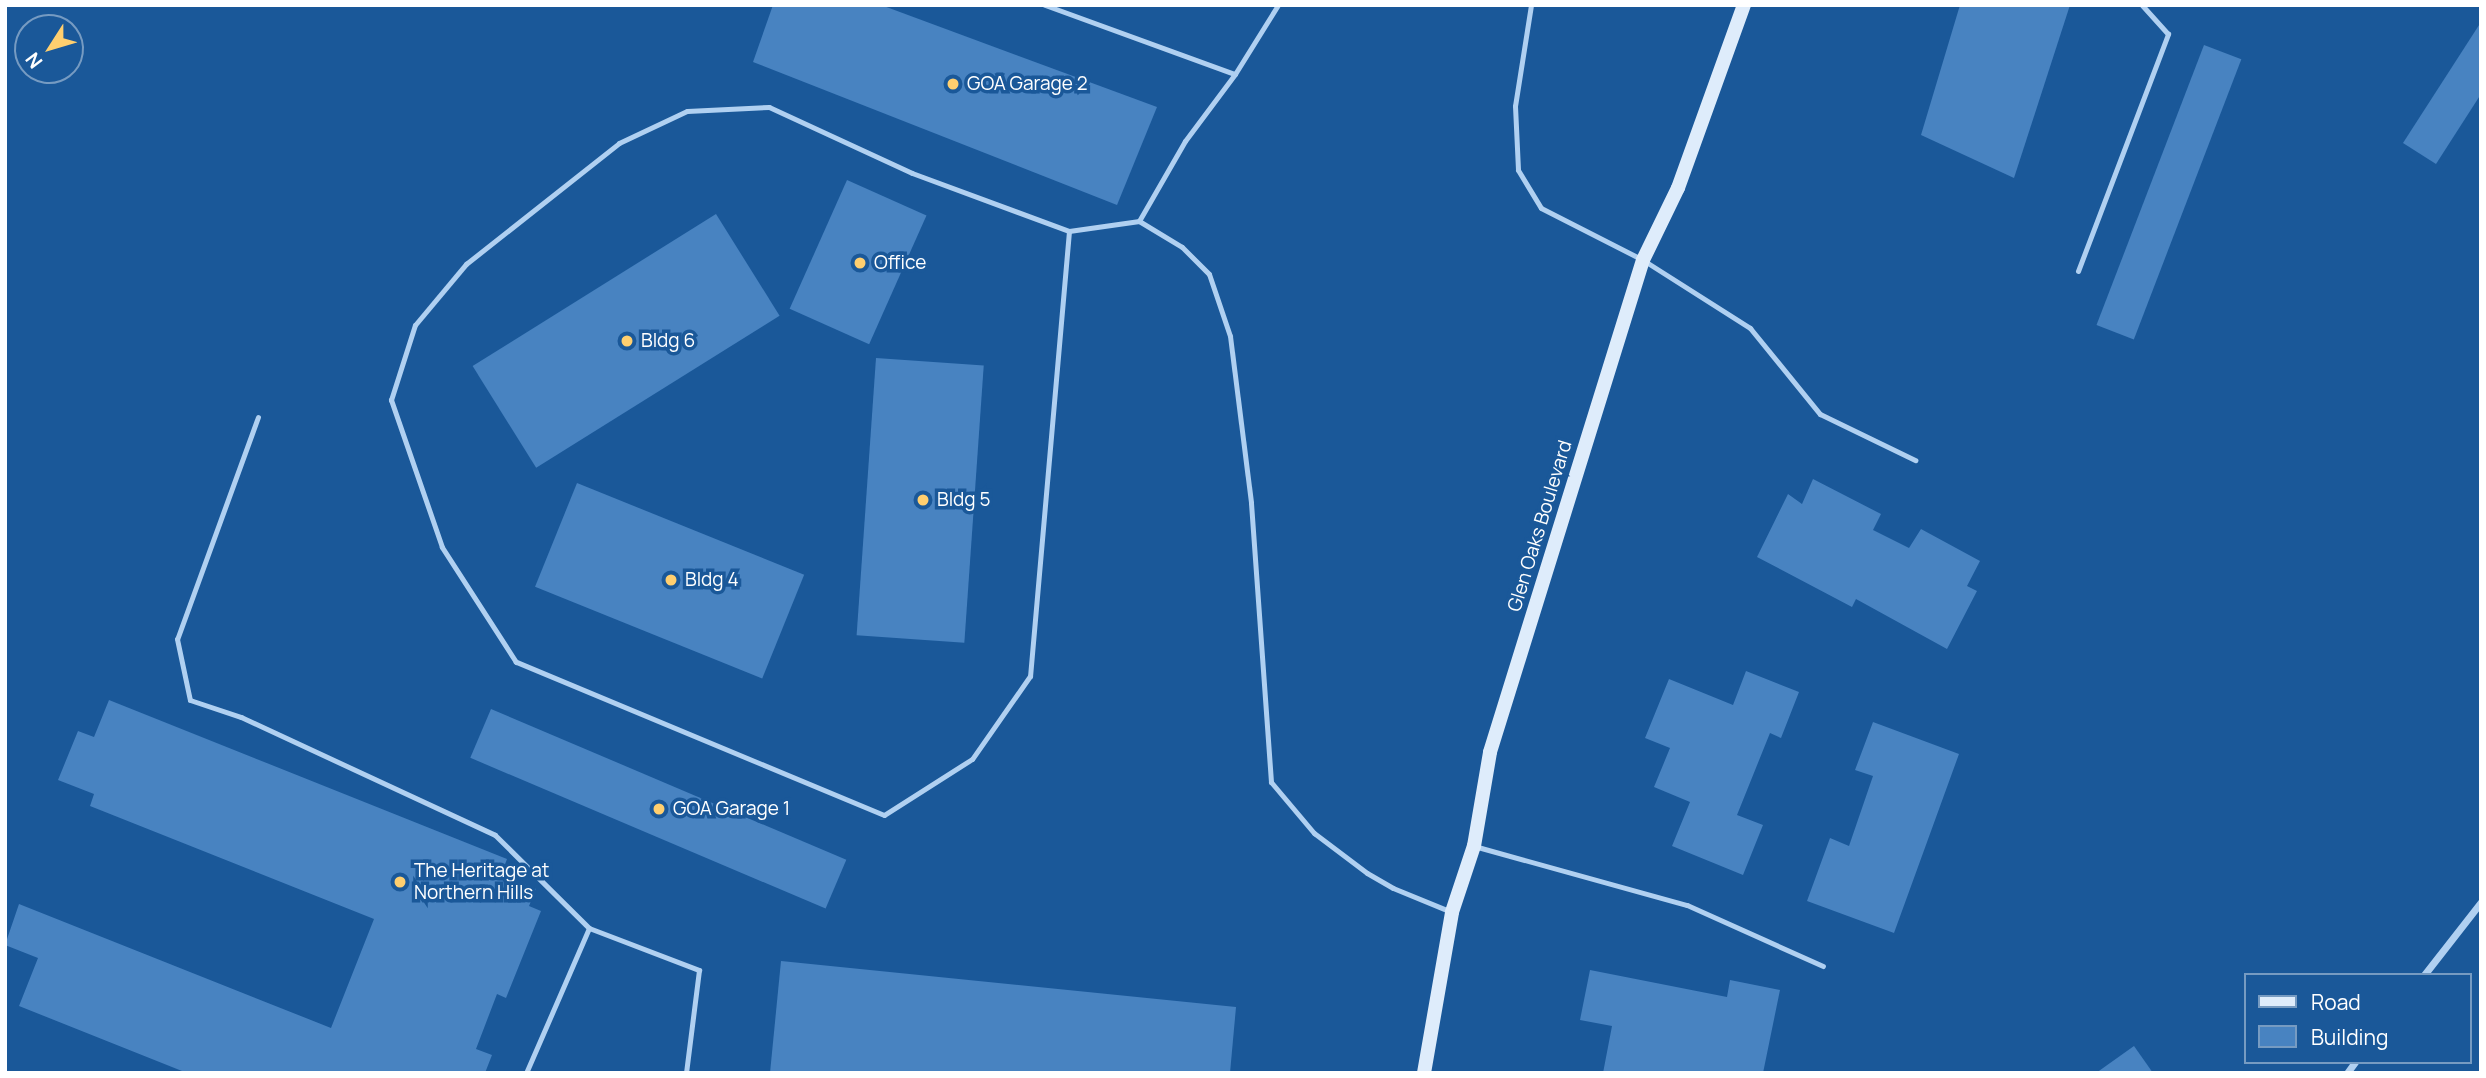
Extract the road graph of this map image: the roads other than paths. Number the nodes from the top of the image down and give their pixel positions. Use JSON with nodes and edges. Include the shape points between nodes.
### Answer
{"nodes":[{"id":1,"x":1045,"y":5,"type":"edge"},
{"id":2,"x":1278,"y":5,"type":"edge"},
{"id":3,"x":1531,"y":5,"type":"edge"},
{"id":4,"x":1744,"y":5,"type":"edge"},
{"id":5,"x":2142,"y":5,"type":"edge"},
{"id":6,"x":1235,"y":74,"type":"junction"},
{"id":7,"x":1139,"y":221,"type":"junction"},
{"id":8,"x":1069,"y":230,"type":"junction"},
{"id":9,"x":1643,"y":260,"type":"junction"},
{"id":10,"x":2078,"y":271,"type":"dead end"},
{"id":11,"x":258,"y":417,"type":"dead end"},
{"id":12,"x":1915,"y":460,"type":"dead end"},
{"id":13,"x":1474,"y":846,"type":"junction"},
{"id":14,"x":2481,"y":902,"type":"edge"},
{"id":15,"x":1452,"y":912,"type":"junction"},
{"id":16,"x":589,"y":928,"type":"junction"},
{"id":17,"x":1823,"y":966,"type":"dead end"},
{"id":18,"x":2426,"y":973,"type":"edge"},
{"id":19,"x":526,"y":1073,"type":"edge"},
{"id":20,"x":686,"y":1073,"type":"edge"},
{"id":21,"x":1424,"y":1073,"type":"edge"}],
"edges":[{"from":1,"to":6,"type":"lane"},
{"from":2,"to":6,"type":"lane"},
{"from":3,"to":9,"type":"lane","via":[[1515,106],[1518,170],[1541,208]]},
{"from":4,"to":9,"type":"main road","name":"Glen Oaks Boulevard","via":[[1678,188]]},
{"from":5,"to":10,"type":"lane","via":[[2168,34]]},
{"from":6,"to":7,"type":"lane","via":[[1185,141]]},
{"from":7,"to":8,"type":"lane"},
{"from":7,"to":15,"type":"lane","via":[[1182,247],[1209,274],[1230,336],[1251,503],[1271,782],[1314,833],[1367,873]]},
{"from":8,"to":8,"type":"lane","via":[[912,173],[769,107],[687,111],[619,143],[466,264],[415,325],[391,400],[442,547],[516,662],[884,815],[972,759],[1030,676]]},
{"from":9,"to":12,"type":"lane","via":[[1750,328],[1820,414]]},
{"from":9,"to":13,"type":"main road","name":"Glen Oaks Boulevard","via":[[1490,752]]},
{"from":11,"to":16,"type":"lane","via":[[177,639],[190,700],[241,717],[495,835]]},
{"from":13,"to":15,"type":"main road","name":"Glen Oaks Boulevard"},
{"from":13,"to":17,"type":"lane","via":[[1687,905]]},
{"from":14,"to":18,"type":"street"},
{"from":15,"to":21,"type":"main road","name":"Glen Oaks Boulevard"},
{"from":16,"to":19,"type":"lane"},
{"from":16,"to":20,"type":"lane","via":[[699,970]]}]}
